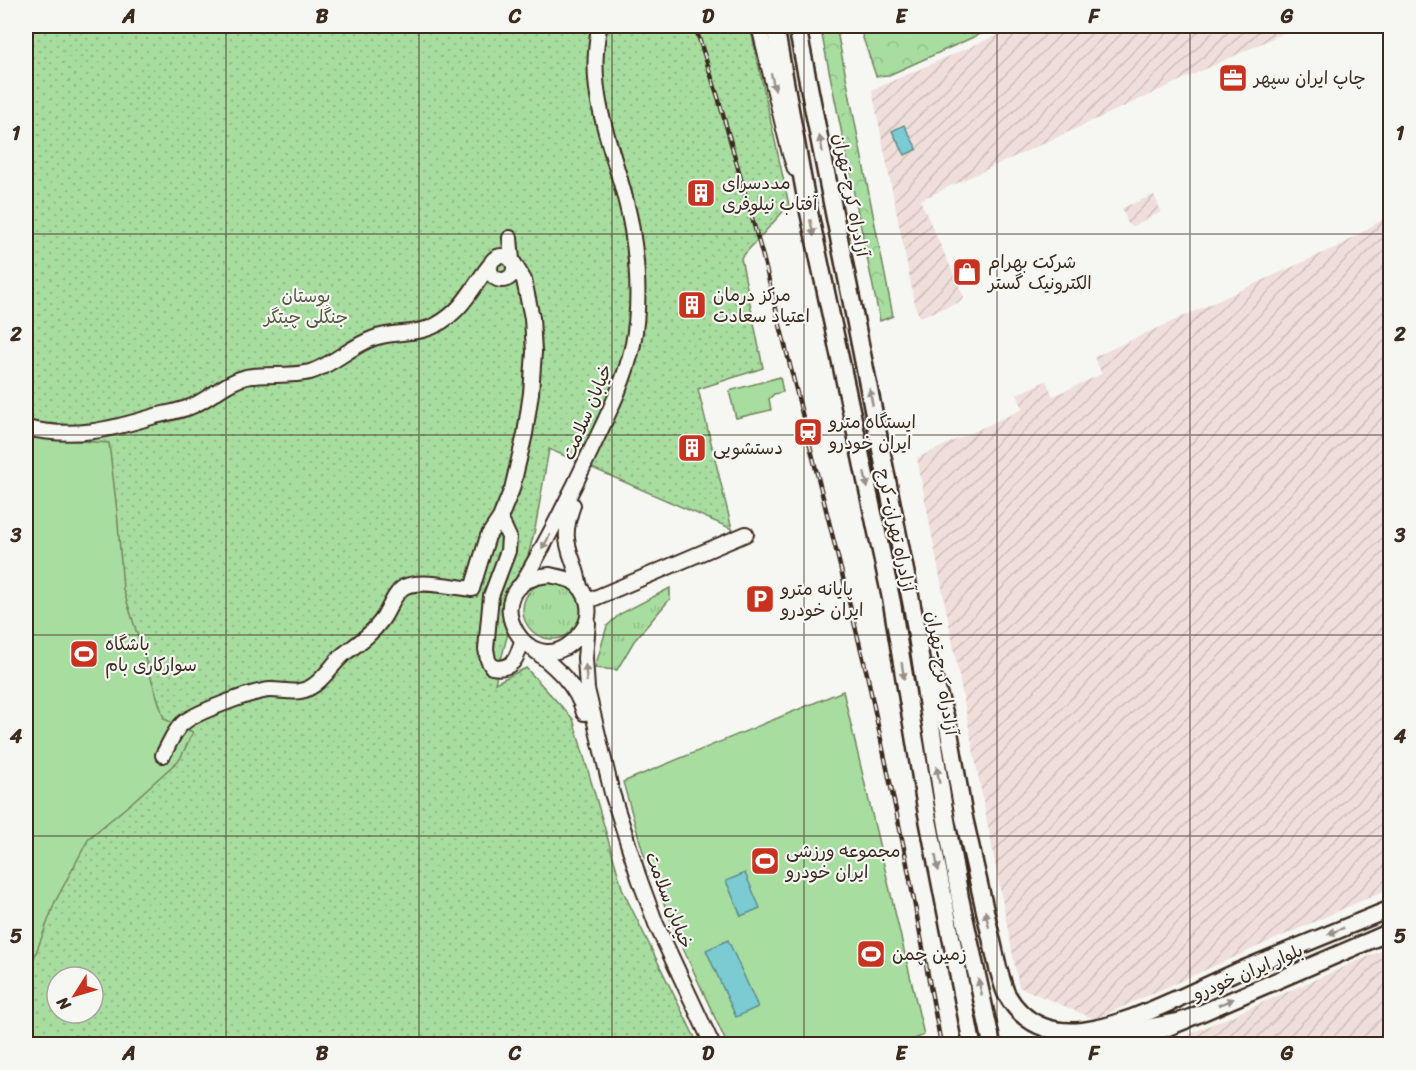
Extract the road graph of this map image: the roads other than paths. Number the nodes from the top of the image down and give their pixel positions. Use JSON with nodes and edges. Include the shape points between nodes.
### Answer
{"nodes":[{"id":1,"x":600,"y":26,"type":"edge"},
{"id":2,"x":606,"y":26,"type":"edge"},
{"id":3,"x":759,"y":26,"type":"edge"},
{"id":4,"x":775,"y":26,"type":"edge"},
{"id":5,"x":797,"y":26,"type":"edge"},
{"id":6,"x":622,"y":172,"type":"junction"},
{"id":7,"x":806,"y":198,"type":"junction"},
{"id":8,"x":503,"y":261,"type":"junction"},
{"id":9,"x":500,"y":280,"type":"junction"},
{"id":10,"x":476,"y":287,"type":"junction"},
{"id":11,"x":528,"y":296,"type":"junction"},
{"id":12,"x":26,"y":428,"type":"edge"},
{"id":13,"x":500,"y":518,"type":"junction"},
{"id":14,"x":746,"y":534,"type":"dead end"},
{"id":15,"x":580,"y":587,"type":"junction"},
{"id":16,"x":520,"y":588,"type":"junction"},
{"id":17,"x":588,"y":601,"type":"junction"},
{"id":18,"x":913,"y":611,"type":"junction"},
{"id":19,"x":588,"y":623,"type":"junction"},
{"id":20,"x":527,"y":645,"type":"junction"},
{"id":21,"x":163,"y":755,"type":"dead end"},
{"id":22,"x":1390,"y":909,"type":"edge"},
{"id":23,"x":1390,"y":933,"type":"edge"},
{"id":24,"x":1259,"y":963,"type":"junction"},
{"id":25,"x":1268,"y":984,"type":"junction"},
{"id":26,"x":1177,"y":999,"type":"joint"},
{"id":27,"x":1185,"y":1020,"type":"junction"},
{"id":28,"x":1152,"y":1035,"type":"junction"},
{"id":29,"x":1121,"y":1040,"type":"edge"},
{"id":30,"x":704,"y":1044,"type":"edge"},
{"id":31,"x":712,"y":1044,"type":"edge"},
{"id":32,"x":972,"y":1044,"type":"edge"},
{"id":33,"x":992,"y":1044,"type":"edge"},
{"id":34,"x":1086,"y":1044,"type":"edge"},
{"id":35,"x":1137,"y":1044,"type":"edge"}],
"edges":[{"from":1,"to":6,"type":"main road","name":"خیابان سلامت","via":[[596,89],[602,120]]},
{"from":2,"to":6,"type":"main road","name":"خیابان سلامت","via":[[600,62],[601,89]]},
{"from":3,"to":7,"type":"main road","one_way":true,"via":[[790,154]]},
{"from":4,"to":7,"type":"highway","name":"آزادراه تهران-کرج"},
{"from":18,"to":5,"type":"highway","name":"آزادراه کرج-تهران","one_way":true},
{"from":6,"to":15,"type":"main road","name":"خیابان سلامت","via":[[640,246],[643,293],[639,347],[633,370],[569,516],[566,542]]},
{"from":6,"to":16,"type":"main road","name":"خیابان سلامت","one_way":true,"via":[[636,272],[633,343],[616,398],[563,512]]},
{"from":7,"to":32,"type":"highway","name":"آزادراه تهران-کرج","one_way":true,"via":[[892,603],[927,814]]},
{"from":8,"to":9,"type":"main road","via":[[492,276]]},
{"from":8,"to":9,"type":"main road","via":[[513,275]]},
{"from":8,"to":10,"type":"main road"},
{"from":8,"to":11,"type":"main road","via":[[524,280]]},
{"from":9,"to":10,"type":"main road"},
{"from":9,"to":11,"type":"main road","via":[[517,286]]},
{"from":10,"to":12,"type":"main road","via":[[435,326],[376,337],[309,372],[248,377],[229,383],[191,406],[111,430],[46,433]]},
{"from":11,"to":13,"type":"main road","via":[[534,352],[531,393],[512,489]]},
{"from":13,"to":20,"type":"main road","via":[[509,537],[491,596],[488,660],[492,667],[502,669],[511,665]]},
{"from":13,"to":21,"type":"main road","via":[[488,536],[472,589],[412,584],[402,588],[376,628],[343,655],[320,681],[293,692],[269,690],[199,712],[175,731]]},
{"from":14,"to":17,"type":"main road"},
{"from":15,"to":16,"type":"main road","via":[[550,575],[528,580]]},
{"from":15,"to":17,"type":"main road"},
{"from":16,"to":20,"type":"main road","via":[[513,597],[511,621]]},
{"from":17,"to":19,"type":"main road"},
{"from":26,"to":18,"type":"highway","one_way":true,"via":[[1136,1017],[1080,1032],[1061,1032],[1038,1024],[1016,1009],[1005,992],[998,968],[948,726]]},
{"from":33,"to":18,"type":"highway","name":"آزادراه کرج-تهران","one_way":true,"via":[[960,898]]},
{"from":19,"to":20,"type":"main road","via":[[570,645],[558,650],[545,651]]},
{"from":31,"to":19,"type":"main road","name":"خیابان سلامت","one_way":true,"via":[[656,924],[612,793],[587,689]]},
{"from":20,"to":30,"type":"main road","name":"خیابان سلامت","via":[[557,669],[580,698],[627,870]]},
{"from":22,"to":24,"type":"main road","name":"بلوار ایران خودرو","one_way":true},
{"from":23,"to":25,"type":"main road","name":"بلوار ایران خودرو"},
{"from":24,"to":25,"type":"main road"},
{"from":24,"to":26,"type":"main road","name":"بلوار ایران خودرو"},
{"from":27,"to":25,"type":"main road","name":"بلوار ایران خودرو","one_way":true},
{"from":27,"to":28,"type":"highway"},
{"from":27,"to":29,"type":"main road","name":"بلوار ایران خودرو"},
{"from":28,"to":29,"type":"highway"},
{"from":28,"to":35,"type":"main road"},
{"from":29,"to":34,"type":"main road","name":"بلوار ایران خودرو"}]}
